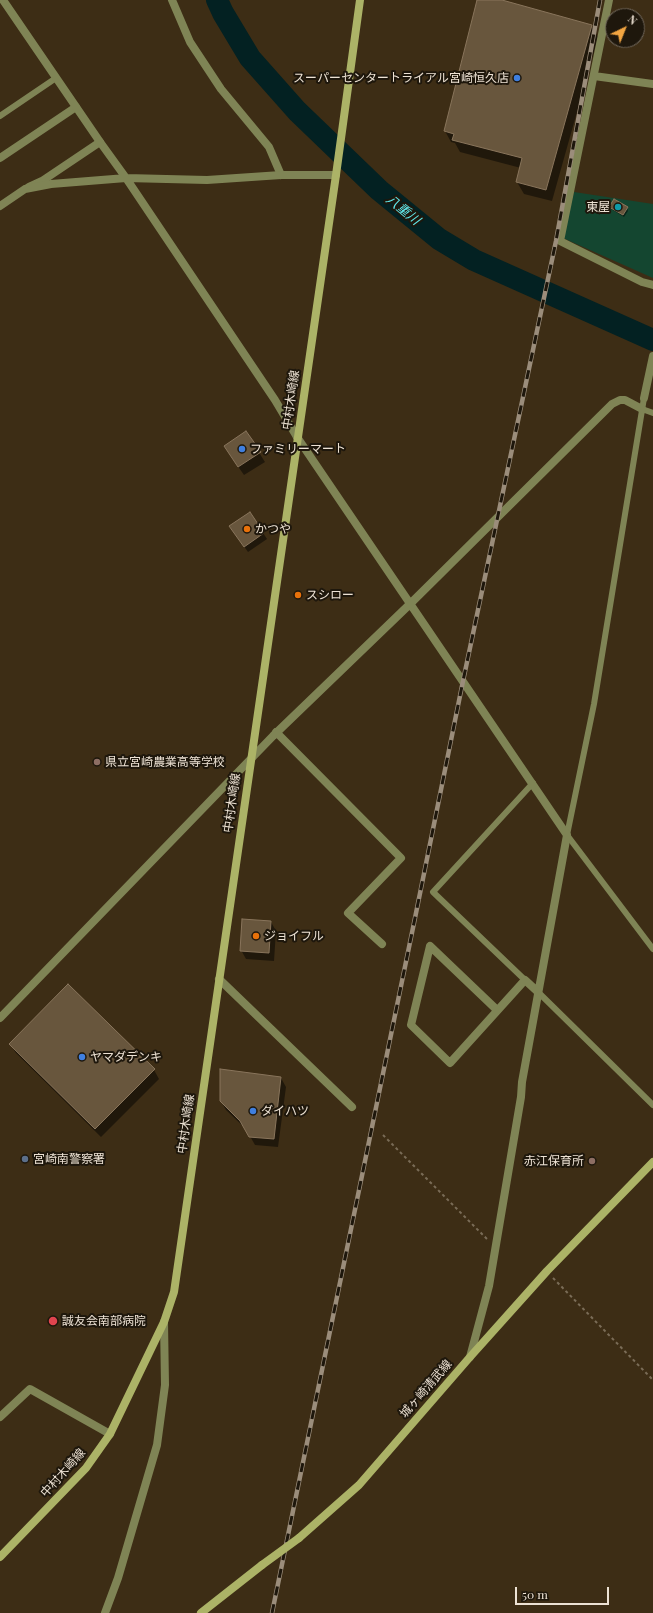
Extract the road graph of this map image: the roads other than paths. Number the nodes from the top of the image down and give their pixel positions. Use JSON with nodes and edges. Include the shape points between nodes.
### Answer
{"nodes":[{"id":1,"x":3,"y":0,"type":"edge"},
{"id":2,"x":172,"y":0,"type":"edge"},
{"id":3,"x":360,"y":0,"type":"edge"},
{"id":4,"x":609,"y":0,"type":"edge"},
{"id":5,"x":594,"y":76,"type":"junction"},
{"id":6,"x":56,"y":78,"type":"junction"},
{"id":7,"x":653,"y":84,"type":"edge"},
{"id":8,"x":76,"y":107,"type":"junction"},
{"id":9,"x":0,"y":116,"type":"edge"},
{"id":10,"x":100,"y":142,"type":"junction"},
{"id":11,"x":0,"y":158,"type":"edge"},
{"id":12,"x":281,"y":175,"type":"junction"},
{"id":13,"x":336,"y":175,"type":"junction"},
{"id":14,"x":126,"y":178,"type":"junction"},
{"id":15,"x":25,"y":189,"type":"junction"},
{"id":16,"x":0,"y":206,"type":"edge"},
{"id":17,"x":653,"y":285,"type":"edge"},
{"id":18,"x":653,"y":356,"type":"edge"},
{"id":19,"x":644,"y":398,"type":"joint"},
{"id":20,"x":642,"y":409,"type":"junction"},
{"id":21,"x":653,"y":413,"type":"edge"},
{"id":22,"x":297,"y":437,"type":"junction"},
{"id":23,"x":410,"y":604,"type":"junction"},
{"id":24,"x":276,"y":732,"type":"junction"},
{"id":25,"x":251,"y":758,"type":"junction"},
{"id":26,"x":533,"y":783,"type":"junction"},
{"id":27,"x":567,"y":835,"type":"junction"},
{"id":28,"x":382,"y":944,"type":"dead end"},
{"id":29,"x":653,"y":949,"type":"edge"},
{"id":30,"x":219,"y":979,"type":"junction"},
{"id":31,"x":525,"y":980,"type":"junction"},
{"id":32,"x":538,"y":992,"type":"junction"},
{"id":33,"x":497,"y":1010,"type":"junction"},
{"id":34,"x":0,"y":1018,"type":"edge"},
{"id":35,"x":653,"y":1105,"type":"edge"},
{"id":36,"x":352,"y":1107,"type":"dead end"},
{"id":37,"x":653,"y":1162,"type":"edge"},
{"id":38,"x":164,"y":1322,"type":"junction"},
{"id":39,"x":470,"y":1357,"type":"junction"},
{"id":40,"x":0,"y":1416,"type":"edge"},
{"id":41,"x":110,"y":1434,"type":"junction"},
{"id":42,"x":15,"y":1542,"type":"junction"},
{"id":43,"x":0,"y":1550,"type":"edge"},
{"id":44,"x":0,"y":1557,"type":"edge"},
{"id":45,"x":105,"y":1613,"type":"edge"},
{"id":46,"x":201,"y":1613,"type":"edge"}],
"edges":[{"from":1,"to":6,"type":"street"},
{"from":2,"to":12,"type":"street","via":[[190,42],[221,89],[269,147]]},
{"from":3,"to":13,"type":"main road","name":"中村木崎線"},
{"from":4,"to":5,"type":"street"},
{"from":5,"to":7,"type":"street"},
{"from":5,"to":17,"type":"street","via":[[560,241]]},
{"from":6,"to":8,"type":"street"},
{"from":6,"to":9,"type":"lane"},
{"from":8,"to":10,"type":"street"},
{"from":8,"to":11,"type":"street"},
{"from":10,"to":14,"type":"street"},
{"from":10,"to":15,"type":"street","via":[[42,181]]},
{"from":12,"to":13,"type":"street"},
{"from":12,"to":14,"type":"street","via":[[207,180]]},
{"from":13,"to":22,"type":"main road","name":"中村木崎線"},
{"from":14,"to":15,"type":"street","via":[[51,184]]},
{"from":14,"to":22,"type":"street","via":[[275,400]]},
{"from":15,"to":16,"type":"street"},
{"from":18,"to":19,"type":"street"},
{"from":19,"to":20,"type":"lane"},
{"from":20,"to":21,"type":"lane"},
{"from":20,"to":23,"type":"street","via":[[625,400],[612,404]]},
{"from":20,"to":27,"type":"lane","via":[[594,704]]},
{"from":22,"to":23,"type":"street"},
{"from":22,"to":25,"type":"main road","name":"中村木崎線"},
{"from":23,"to":24,"type":"street"},
{"from":23,"to":26,"type":"street"},
{"from":24,"to":25,"type":"street"},
{"from":24,"to":28,"type":"street","via":[[400,858],[348,913]]},
{"from":25,"to":30,"type":"main road","name":"中村木崎線"},
{"from":25,"to":34,"type":"street"},
{"from":26,"to":27,"type":"street"},
{"from":26,"to":31,"type":"lane","via":[[433,892]]},
{"from":27,"to":29,"type":"lane"},
{"from":27,"to":32,"type":"street"},
{"from":30,"to":36,"type":"street"},
{"from":30,"to":38,"type":"main road","name":"中村木崎線","via":[[174,1292]]},
{"from":31,"to":32,"type":"street"},
{"from":31,"to":33,"type":"street"},
{"from":32,"to":35,"type":"lane"},
{"from":32,"to":39,"type":"street","via":[[489,1286]]},
{"from":33,"to":33,"type":"street","via":[[450,1063],[411,1025],[430,946]]},
{"from":37,"to":39,"type":"main road","name":"城ヶ崎清武線","via":[[547,1271]]},
{"from":38,"to":41,"type":"main road","name":"中村木崎線"},
{"from":38,"to":45,"type":"street","via":[[165,1385],[157,1445],[118,1578]]},
{"from":39,"to":46,"type":"main road","name":"城ヶ崎清武線","bridge":true,"via":[[359,1485],[299,1538]]},
{"from":40,"to":41,"type":"street","via":[[30,1389]]},
{"from":41,"to":42,"type":"main road","name":"中村木崎線","via":[[86,1468]]},
{"from":42,"to":43,"type":"street"},
{"from":42,"to":44,"type":"main road","name":"中村木崎線"}]}
